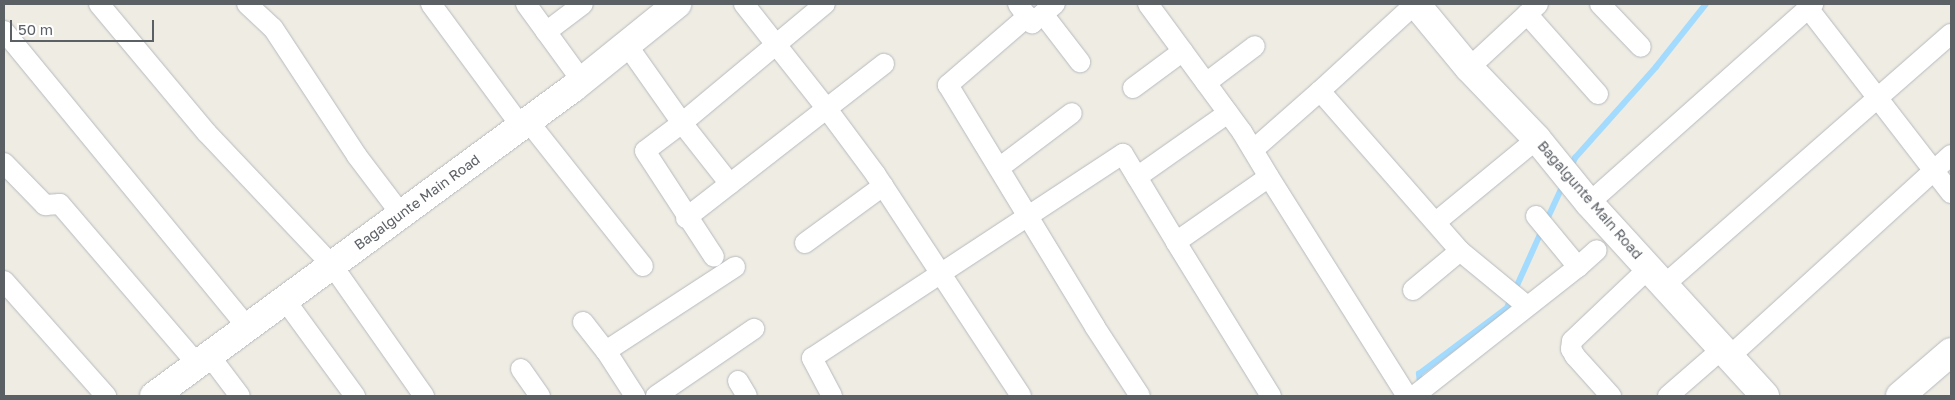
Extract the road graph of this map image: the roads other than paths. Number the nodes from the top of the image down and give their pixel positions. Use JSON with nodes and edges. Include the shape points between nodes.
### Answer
{"nodes":[{"id":1,"x":99,"y":4,"type":"edge"},
{"id":2,"x":247,"y":4,"type":"edge"},
{"id":3,"x":431,"y":4,"type":"edge"},
{"id":4,"x":526,"y":4,"type":"edge"},
{"id":5,"x":582,"y":4,"type":"edge"},
{"id":6,"x":677,"y":4,"type":"edge"},
{"id":7,"x":744,"y":4,"type":"edge"},
{"id":8,"x":825,"y":4,"type":"edge"},
{"id":9,"x":1148,"y":4,"type":"edge"},
{"id":10,"x":1415,"y":4,"type":"edge"},
{"id":11,"x":1600,"y":4,"type":"edge"},
{"id":12,"x":1810,"y":6,"type":"edge"},
{"id":13,"x":1036,"y":9,"type":"edge"},
{"id":14,"x":1533,"y":9,"type":"edge"},
{"id":15,"x":4,"y":31,"type":"edge"},
{"id":16,"x":546,"y":32,"type":"junction"},
{"id":17,"x":1951,"y":34,"type":"edge"},
{"id":18,"x":627,"y":44,"type":"junction"},
{"id":19,"x":777,"y":44,"type":"junction"},
{"id":20,"x":1255,"y":46,"type":"dead end"},
{"id":21,"x":1641,"y":47,"type":"dead end"},
{"id":22,"x":1183,"y":51,"type":"junction"},
{"id":23,"x":1080,"y":62,"type":"dead end"},
{"id":24,"x":884,"y":64,"type":"dead end"},
{"id":25,"x":1469,"y":68,"type":"junction"},
{"id":26,"x":582,"y":81,"type":"junction"},
{"id":27,"x":1206,"y":83,"type":"junction"},
{"id":28,"x":1133,"y":88,"type":"dead end"},
{"id":29,"x":1320,"y":91,"type":"junction"},
{"id":30,"x":1598,"y":94,"type":"dead end"},
{"id":31,"x":1876,"y":97,"type":"junction"},
{"id":32,"x":827,"y":109,"type":"junction"},
{"id":33,"x":1072,"y":113,"type":"dead end"},
{"id":34,"x":1228,"y":113,"type":"junction"},
{"id":35,"x":682,"y":122,"type":"junction"},
{"id":36,"x":524,"y":124,"type":"junction"},
{"id":37,"x":1537,"y":139,"type":"junction"},
{"id":38,"x":1253,"y":150,"type":"junction"},
{"id":39,"x":1951,"y":155,"type":"edge"},
{"id":40,"x":4,"y":163,"type":"edge"},
{"id":41,"x":999,"y":168,"type":"junction"},
{"id":42,"x":1933,"y":170,"type":"junction"},
{"id":43,"x":1137,"y":177,"type":"junction"},
{"id":44,"x":1269,"y":177,"type":"junction"},
{"id":45,"x":730,"y":184,"type":"junction"},
{"id":46,"x":883,"y":186,"type":"junction"},
{"id":47,"x":1951,"y":193,"type":"edge"},
{"id":48,"x":1589,"y":203,"type":"junction"},
{"id":49,"x":401,"y":214,"type":"junction"},
{"id":50,"x":1028,"y":215,"type":"junction"},
{"id":51,"x":1536,"y":216,"type":"dead end"},
{"id":52,"x":686,"y":218,"type":"junction"},
{"id":53,"x":1436,"y":222,"type":"junction"},
{"id":54,"x":1176,"y":242,"type":"junction"},
{"id":55,"x":805,"y":243,"type":"dead end"},
{"id":56,"x":1597,"y":250,"type":"dead end"},
{"id":57,"x":1460,"y":251,"type":"junction"},
{"id":58,"x":714,"y":257,"type":"dead end"},
{"id":59,"x":332,"y":265,"type":"junction"},
{"id":60,"x":643,"y":266,"type":"dead end"},
{"id":61,"x":735,"y":267,"type":"dead end"},
{"id":62,"x":1578,"y":268,"type":"junction"},
{"id":63,"x":942,"y":273,"type":"junction"},
{"id":64,"x":1656,"y":277,"type":"junction"},
{"id":65,"x":4,"y":281,"type":"edge"},
{"id":66,"x":1413,"y":290,"type":"dead end"},
{"id":67,"x":285,"y":300,"type":"junction"},
{"id":68,"x":1527,"y":306,"type":"junction"},
{"id":69,"x":583,"y":322,"type":"dead end"},
{"id":70,"x":247,"y":327,"type":"junction"},
{"id":71,"x":754,"y":329,"type":"dead end"},
{"id":72,"x":606,"y":351,"type":"junction"},
{"id":73,"x":1951,"y":352,"type":"edge"},
{"id":74,"x":1726,"y":353,"type":"junction"},
{"id":75,"x":203,"y":360,"type":"junction"},
{"id":76,"x":522,"y":369,"type":"dead end"},
{"id":77,"x":1914,"y":392,"type":"edge"},
{"id":78,"x":106,"y":396,"type":"edge"},
{"id":79,"x":154,"y":396,"type":"edge"},
{"id":80,"x":240,"y":396,"type":"edge"},
{"id":81,"x":355,"y":396,"type":"edge"},
{"id":82,"x":424,"y":396,"type":"edge"},
{"id":83,"x":540,"y":396,"type":"edge"},
{"id":84,"x":635,"y":396,"type":"edge"},
{"id":85,"x":656,"y":396,"type":"edge"},
{"id":86,"x":831,"y":396,"type":"edge"},
{"id":87,"x":1021,"y":396,"type":"edge"},
{"id":88,"x":1140,"y":396,"type":"edge"},
{"id":89,"x":1272,"y":396,"type":"edge"},
{"id":90,"x":1407,"y":396,"type":"edge"},
{"id":91,"x":1414,"y":396,"type":"edge"},
{"id":92,"x":1611,"y":396,"type":"edge"},
{"id":93,"x":1668,"y":396,"type":"edge"},
{"id":94,"x":1765,"y":396,"type":"edge"}],
"edges":[{"from":1,"to":59,"type":"street","via":[[207,134]]},
{"from":2,"to":49,"type":"street","via":[[273,28],[357,156]]},
{"from":3,"to":36,"type":"street"},
{"from":4,"to":16,"type":"street"},
{"from":5,"to":16,"type":"street"},
{"from":6,"to":18,"type":"street","name":"Bagalgunte Main Road"},
{"from":7,"to":19,"type":"street"},
{"from":8,"to":19,"type":"street"},
{"from":9,"to":22,"type":"street"},
{"from":10,"to":25,"type":"street","name":"Bagalgunte Main Road"},
{"from":10,"to":29,"type":"street"},
{"from":11,"to":21,"type":"street"},
{"from":12,"to":31,"type":"street"},
{"from":12,"to":48,"type":"street"},
{"from":13,"to":23,"type":"street"},
{"from":13,"to":41,"type":"street","via":[[948,85]]},
{"from":14,"to":25,"type":"street"},
{"from":14,"to":30,"type":"street"},
{"from":15,"to":70,"type":"street"},
{"from":16,"to":26,"type":"street"},
{"from":17,"to":31,"type":"street"},
{"from":18,"to":26,"type":"street","name":"Bagalgunte Main Road"},
{"from":18,"to":35,"type":"street"},
{"from":19,"to":32,"type":"street"},
{"from":19,"to":35,"type":"street"},
{"from":20,"to":27,"type":"street"},
{"from":22,"to":27,"type":"street"},
{"from":22,"to":28,"type":"street"},
{"from":24,"to":32,"type":"street"},
{"from":25,"to":37,"type":"street","name":"Bagalgunte Main Road"},
{"from":26,"to":36,"type":"street","name":"Bagalgunte Main Road"},
{"from":27,"to":34,"type":"street"},
{"from":29,"to":38,"type":"street"},
{"from":29,"to":53,"type":"street"},
{"from":31,"to":42,"type":"street"},
{"from":31,"to":64,"type":"street"},
{"from":32,"to":45,"type":"street"},
{"from":32,"to":46,"type":"street"},
{"from":33,"to":41,"type":"street"},
{"from":34,"to":38,"type":"street"},
{"from":34,"to":43,"type":"street"},
{"from":35,"to":45,"type":"street"},
{"from":35,"to":52,"type":"street","via":[[645,151]]},
{"from":36,"to":49,"type":"street","name":"Bagalgunte Main Road"},
{"from":36,"to":60,"type":"street"},
{"from":37,"to":48,"type":"street","name":"Bagalgunte Main Road"},
{"from":37,"to":53,"type":"street"},
{"from":38,"to":44,"type":"street"},
{"from":39,"to":42,"type":"street"},
{"from":40,"to":75,"type":"street","via":[[45,204],[60,204]]},
{"from":41,"to":50,"type":"street"},
{"from":42,"to":47,"type":"street"},
{"from":42,"to":74,"type":"street"},
{"from":43,"to":50,"type":"street","via":[[1124,154]]},
{"from":43,"to":54,"type":"street"},
{"from":44,"to":54,"type":"street"},
{"from":44,"to":90,"type":"street"},
{"from":45,"to":52,"type":"street"},
{"from":46,"to":55,"type":"street"},
{"from":46,"to":63,"type":"street"},
{"from":48,"to":64,"type":"street","name":"Bagalgunte Main Road"},
{"from":49,"to":59,"type":"street","name":"Bagalgunte Main Road"},
{"from":50,"to":63,"type":"street"},
{"from":50,"to":88,"type":"street"},
{"from":51,"to":62,"type":"street"},
{"from":52,"to":58,"type":"street"},
{"from":53,"to":57,"type":"street"},
{"from":54,"to":89,"type":"street"},
{"from":56,"to":62,"type":"street"},
{"from":57,"to":66,"type":"street"},
{"from":57,"to":68,"type":"street"},
{"from":59,"to":67,"type":"street","name":"Bagalgunte Main Road"},
{"from":59,"to":82,"type":"street"},
{"from":61,"to":72,"type":"street"},
{"from":62,"to":68,"type":"street"},
{"from":63,"to":86,"type":"street","via":[[812,358]]},
{"from":63,"to":87,"type":"street"},
{"from":64,"to":74,"type":"street","name":"Bagalgunte Main Road"},
{"from":64,"to":92,"type":"street","via":[[1572,341],[1571,349],[1575,356]]},
{"from":65,"to":78,"type":"street"},
{"from":67,"to":70,"type":"street","name":"Bagalgunte Main Road"},
{"from":67,"to":81,"type":"street"},
{"from":68,"to":91,"type":"street"},
{"from":69,"to":72,"type":"street"},
{"from":70,"to":75,"type":"street","name":"Bagalgunte Main Road"},
{"from":71,"to":85,"type":"street"},
{"from":72,"to":84,"type":"street"},
{"from":73,"to":77,"type":"street"},
{"from":74,"to":93,"type":"street"},
{"from":74,"to":94,"type":"street","name":"Bagalgunte Main Road"},
{"from":75,"to":79,"type":"street","name":"Bagalgunte Main Road"},
{"from":75,"to":80,"type":"street"},
{"from":76,"to":83,"type":"street"}]}
